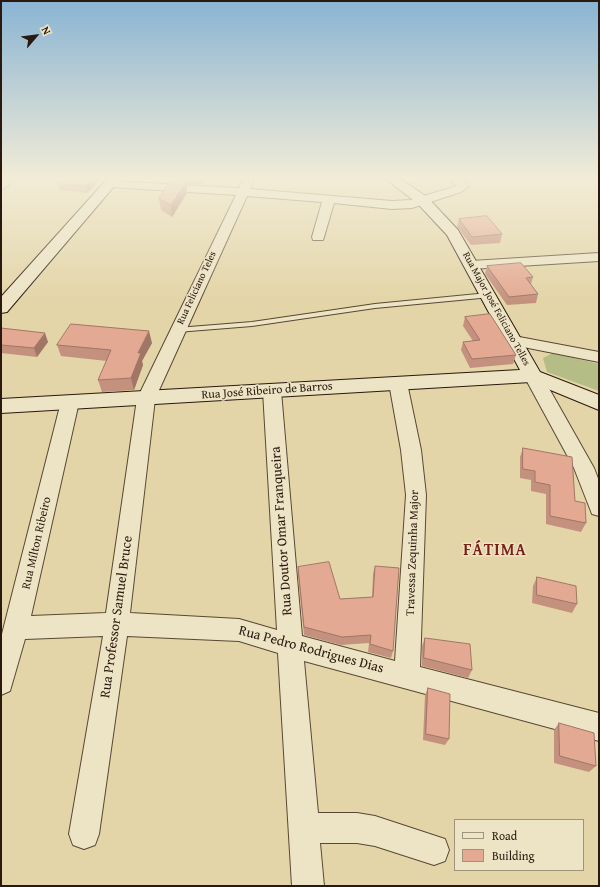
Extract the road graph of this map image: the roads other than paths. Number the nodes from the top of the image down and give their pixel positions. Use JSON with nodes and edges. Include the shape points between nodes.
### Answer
{"nodes":[{"id":1,"x":79,"y":218,"type":"edge"},
{"id":2,"x":230,"y":218,"type":"edge"},
{"id":3,"x":323,"y":218,"type":"edge"},
{"id":4,"x":439,"y":218,"type":"edge"},
{"id":5,"x":318,"y":237,"type":"dead end"},
{"id":6,"x":599,"y":257,"type":"edge"},
{"id":7,"x":471,"y":265,"type":"junction"},
{"id":8,"x":488,"y":295,"type":"junction"},
{"id":9,"x":3,"y":303,"type":"edge"},
{"id":10,"x":177,"y":330,"type":"junction"},
{"id":11,"x":514,"y":341,"type":"junction"},
{"id":12,"x":599,"y":357,"type":"edge"},
{"id":13,"x":534,"y":376,"type":"junction"},
{"id":14,"x":398,"y":383,"type":"junction"},
{"id":15,"x":272,"y":391,"type":"junction"},
{"id":16,"x":146,"y":399,"type":"junction"},
{"id":17,"x":70,"y":402,"type":"junction"},
{"id":18,"x":599,"y":403,"type":"edge"},
{"id":19,"x":1,"y":406,"type":"edge"},
{"id":20,"x":599,"y":508,"type":"edge"},
{"id":21,"x":117,"y":624,"type":"junction"},
{"id":22,"x":16,"y":628,"type":"junction"},
{"id":23,"x":290,"y":645,"type":"junction"},
{"id":24,"x":407,"y":675,"type":"junction"},
{"id":25,"x":1,"y":682,"type":"edge"},
{"id":26,"x":599,"y":727,"type":"edge"},
{"id":27,"x":303,"y":828,"type":"junction"},
{"id":28,"x":84,"y":834,"type":"dead end"},
{"id":29,"x":434,"y":850,"type":"dead end"},
{"id":30,"x":308,"y":886,"type":"edge"}],
"edges":[{"from":1,"to":9,"type":"main road"},
{"from":2,"to":10,"type":"street","name":"Rua Feliciano Teles"},
{"from":3,"to":5,"type":"street"},
{"from":4,"to":7,"type":"main road","name":"Rua Major José Feliciano Telles","via":[[453,233]]},
{"from":6,"to":7,"type":"street"},
{"from":7,"to":8,"type":"main road","name":"Rua Major José Feliciano Telles"},
{"from":8,"to":10,"type":"lane","via":[[375,306],[252,324]]},
{"from":8,"to":11,"type":"main road","name":"Rua Major José Feliciano Telles"},
{"from":10,"to":16,"type":"street","name":"Rua Feliciano Teles"},
{"from":11,"to":12,"type":"street"},
{"from":11,"to":13,"type":"main road","name":"Rua Major José Feliciano Telles"},
{"from":13,"to":14,"type":"main road","name":"Rua José Ribeiro de Barros"},
{"from":13,"to":18,"type":"main road"},
{"from":13,"to":20,"type":"street","via":[[584,468]]},
{"from":14,"to":15,"type":"main road","name":"Rua José Ribeiro de Barros"},
{"from":14,"to":24,"type":"street","name":"Travessa Zequinha Major","via":[[411,450],[416,495]]},
{"from":15,"to":16,"type":"main road","name":"Rua José Ribeiro de Barros"},
{"from":15,"to":23,"type":"street","name":"Rua Doutor Omar Franqueira"},
{"from":16,"to":17,"type":"main road","name":"Rua José Ribeiro de Barros"},
{"from":16,"to":21,"type":"street","name":"Rua Professor Samuel Bruce"},
{"from":17,"to":19,"type":"main road","name":"Rua José Ribeiro de Barros"},
{"from":17,"to":22,"type":"street","name":"Rua Mílton Ribeiro"},
{"from":21,"to":22,"type":"street","name":"Rua Pedro Rodrigues Dias"},
{"from":21,"to":23,"type":"street","name":"Rua Pedro Rodrigues Dias","via":[[240,630]]},
{"from":21,"to":28,"type":"street","name":"Rua Professor Samuel Bruce"},
{"from":22,"to":25,"type":"street","name":"Rua Mílton Ribeiro"},
{"from":23,"to":24,"type":"street","name":"Rua Pedro Rodrigues Dias"},
{"from":23,"to":27,"type":"street","name":"Rua Doutor Omar Franqueira"},
{"from":24,"to":26,"type":"street","name":"Rua Pedro Rodrigues Dias"},
{"from":27,"to":29,"type":"street","via":[[357,828],[375,831]]},
{"from":27,"to":30,"type":"street","name":"Rua Doutor Omar Franqueira"}]}
